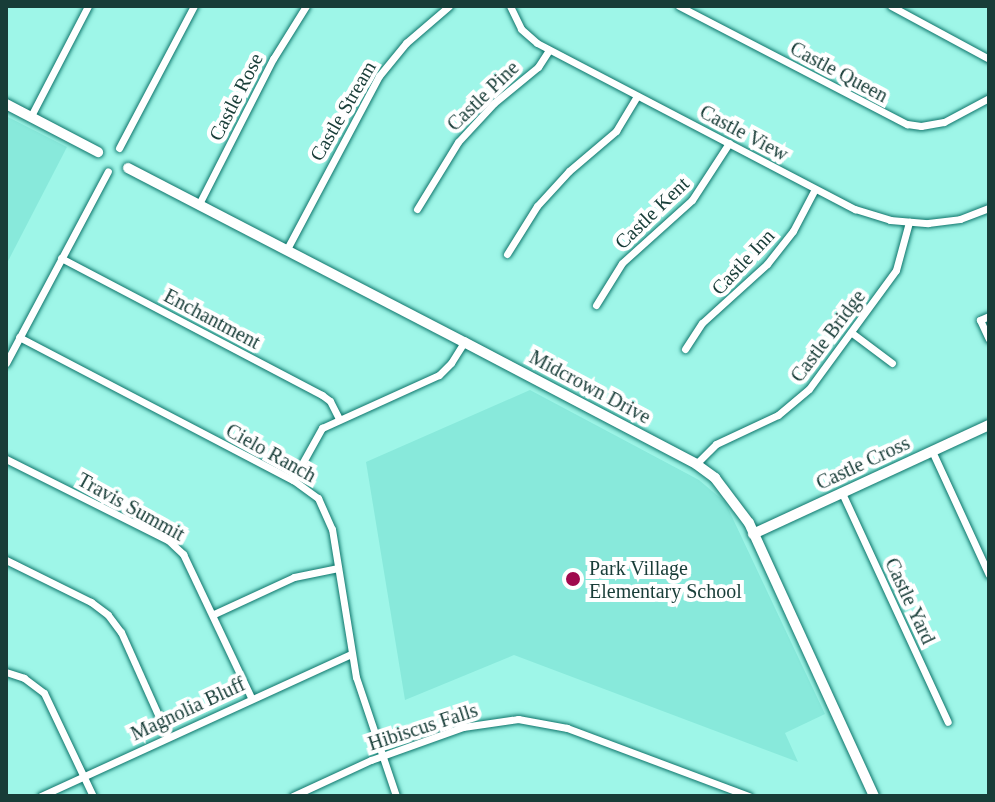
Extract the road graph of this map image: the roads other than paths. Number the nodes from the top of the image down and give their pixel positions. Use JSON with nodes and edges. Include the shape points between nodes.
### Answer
{"nodes":[{"id":1,"x":88,"y":6,"type":"edge"},
{"id":2,"x":194,"y":6,"type":"edge"},
{"id":3,"x":306,"y":6,"type":"edge"},
{"id":4,"x":449,"y":6,"type":"edge"},
{"id":5,"x":510,"y":6,"type":"edge"},
{"id":6,"x":891,"y":6,"type":"edge"},
{"id":7,"x":682,"y":7,"type":"edge"},
{"id":8,"x":549,"y":50,"type":"junction"},
{"id":9,"x":989,"y":59,"type":"edge"},
{"id":10,"x":637,"y":96,"type":"junction"},
{"id":11,"x":989,"y":98,"type":"edge"},
{"id":12,"x":6,"y":104,"type":"edge"},
{"id":13,"x":31,"y":116,"type":"junction"},
{"id":14,"x":729,"y":143,"type":"junction"},
{"id":15,"x":119,"y":148,"type":"dead end"},
{"id":16,"x":98,"y":152,"type":"dead end"},
{"id":17,"x":128,"y":168,"type":"dead end"},
{"id":18,"x":108,"y":171,"type":"dead end"},
{"id":19,"x":815,"y":189,"type":"junction"},
{"id":20,"x":199,"y":204,"type":"junction"},
{"id":21,"x":989,"y":208,"type":"edge"},
{"id":22,"x":417,"y":209,"type":"dead end"},
{"id":23,"x":909,"y":222,"type":"junction"},
{"id":24,"x":287,"y":249,"type":"junction"},
{"id":25,"x":507,"y":254,"type":"dead end"},
{"id":26,"x":61,"y":258,"type":"junction"},
{"id":27,"x":596,"y":305,"type":"dead end"},
{"id":28,"x":989,"y":316,"type":"edge"},
{"id":29,"x":852,"y":333,"type":"junction"},
{"id":30,"x":19,"y":337,"type":"junction"},
{"id":31,"x":989,"y":339,"type":"edge"},
{"id":32,"x":464,"y":342,"type":"junction"},
{"id":33,"x":685,"y":349,"type":"dead end"},
{"id":34,"x":6,"y":363,"type":"edge"},
{"id":35,"x":892,"y":363,"type":"dead end"},
{"id":36,"x":339,"y":419,"type":"junction"},
{"id":37,"x":989,"y":425,"type":"edge"},
{"id":38,"x":932,"y":451,"type":"junction"},
{"id":39,"x":6,"y":459,"type":"edge"},
{"id":40,"x":696,"y":464,"type":"junction"},
{"id":41,"x":293,"y":480,"type":"junction"},
{"id":42,"x":842,"y":493,"type":"junction"},
{"id":43,"x":753,"y":534,"type":"junction"},
{"id":44,"x":6,"y":560,"type":"edge"},
{"id":45,"x":338,"y":568,"type":"junction"},
{"id":46,"x":989,"y":575,"type":"edge"},
{"id":47,"x":214,"y":614,"type":"junction"},
{"id":48,"x":351,"y":654,"type":"junction"},
{"id":49,"x":6,"y":672,"type":"edge"},
{"id":50,"x":251,"y":697,"type":"junction"},
{"id":51,"x":948,"y":722,"type":"dead end"},
{"id":52,"x":168,"y":737,"type":"junction"},
{"id":53,"x":381,"y":757,"type":"junction"},
{"id":54,"x":84,"y":776,"type":"junction"},
{"id":55,"x":41,"y":796,"type":"edge"},
{"id":56,"x":93,"y":796,"type":"edge"},
{"id":57,"x":294,"y":796,"type":"edge"},
{"id":58,"x":396,"y":796,"type":"edge"},
{"id":59,"x":749,"y":796,"type":"edge"},
{"id":60,"x":874,"y":796,"type":"edge"}],
"edges":[{"from":1,"to":13,"type":"street"},
{"from":2,"to":15,"type":"street"},
{"from":3,"to":20,"type":"street","name":"Castle Rose"},
{"from":4,"to":24,"type":"street","name":"Castle Stream","via":[[406,43],[379,76]]},
{"from":5,"to":8,"type":"street","name":"Castle View","via":[[526,35]]},
{"from":6,"to":9,"type":"street"},
{"from":7,"to":11,"type":"street","name":"Castle Queen","via":[[907,124],[944,122]]},
{"from":8,"to":10,"type":"street","name":"Castle View"},
{"from":8,"to":22,"type":"street","name":"Castle Pine","via":[[538,67],[458,142]]},
{"from":10,"to":14,"type":"street","name":"Castle View"},
{"from":10,"to":25,"type":"street","via":[[616,131],[537,206]]},
{"from":12,"to":13,"type":"street"},
{"from":13,"to":16,"type":"street"},
{"from":14,"to":19,"type":"street","name":"Castle View"},
{"from":14,"to":27,"type":"street","name":"Castle Kent","via":[[692,200],[622,263]]},
{"from":17,"to":20,"type":"street","name":"Midcrown Drive"},
{"from":18,"to":26,"type":"street"},
{"from":19,"to":23,"type":"street","name":"Castle View","via":[[872,215]]},
{"from":19,"to":33,"type":"street","name":"Castle Inn","via":[[793,231],[767,264],[702,323]]},
{"from":20,"to":24,"type":"street","name":"Midcrown Drive"},
{"from":21,"to":23,"type":"street","name":"Castle View","via":[[944,222]]},
{"from":23,"to":29,"type":"street","name":"Castle Bridge","via":[[896,270]]},
{"from":24,"to":32,"type":"street","name":"Midcrown Drive"},
{"from":26,"to":30,"type":"street"},
{"from":26,"to":36,"type":"street","name":"Enchantment","via":[[322,395]]},
{"from":28,"to":31,"type":"street","via":[[980,320]]},
{"from":29,"to":35,"type":"street"},
{"from":29,"to":40,"type":"street","name":"Castle Bridge","via":[[802,397],[778,415],[716,444]]},
{"from":30,"to":34,"type":"street"},
{"from":30,"to":41,"type":"street","name":"Cielo Ranch"},
{"from":32,"to":36,"type":"street","via":[[439,375]]},
{"from":32,"to":40,"type":"street","name":"Midcrown Drive"},
{"from":36,"to":41,"type":"street","via":[[317,433]]},
{"from":37,"to":38,"type":"street","name":"Castle Cross"},
{"from":38,"to":42,"type":"street","name":"Castle Cross"},
{"from":38,"to":46,"type":"street"},
{"from":39,"to":47,"type":"street","name":"Travis Summit","via":[[168,540],[194,570]]},
{"from":40,"to":43,"type":"street","name":"Midcrown Drive","via":[[727,489]]},
{"from":41,"to":45,"type":"street","name":"Cielo Ranch","via":[[324,508]]},
{"from":42,"to":43,"type":"street","name":"Castle Cross"},
{"from":42,"to":51,"type":"street","name":"Castle Yard"},
{"from":43,"to":60,"type":"street","name":"Midcrown Drive"},
{"from":44,"to":52,"type":"street","via":[[108,615],[121,632]]},
{"from":45,"to":47,"type":"street","via":[[294,577]]},
{"from":45,"to":48,"type":"street","name":"Cielo Ranch"},
{"from":47,"to":50,"type":"street","name":"Travis Summit"},
{"from":48,"to":50,"type":"street","name":"Magnolia Bluff"},
{"from":48,"to":53,"type":"street","name":"Cielo Ranch"},
{"from":49,"to":54,"type":"street","via":[[44,693]]},
{"from":50,"to":52,"type":"street","name":"Magnolia Bluff"},
{"from":52,"to":54,"type":"street","name":"Magnolia Bluff"},
{"from":53,"to":57,"type":"street","name":"Hibiscus Falls"},
{"from":53,"to":58,"type":"street","name":"Cielo Ranch"},
{"from":53,"to":59,"type":"street","name":"Hibiscus Falls","via":[[482,723],[535,721]]},
{"from":54,"to":55,"type":"street","name":"Magnolia Bluff"},
{"from":54,"to":56,"type":"street"}]}
